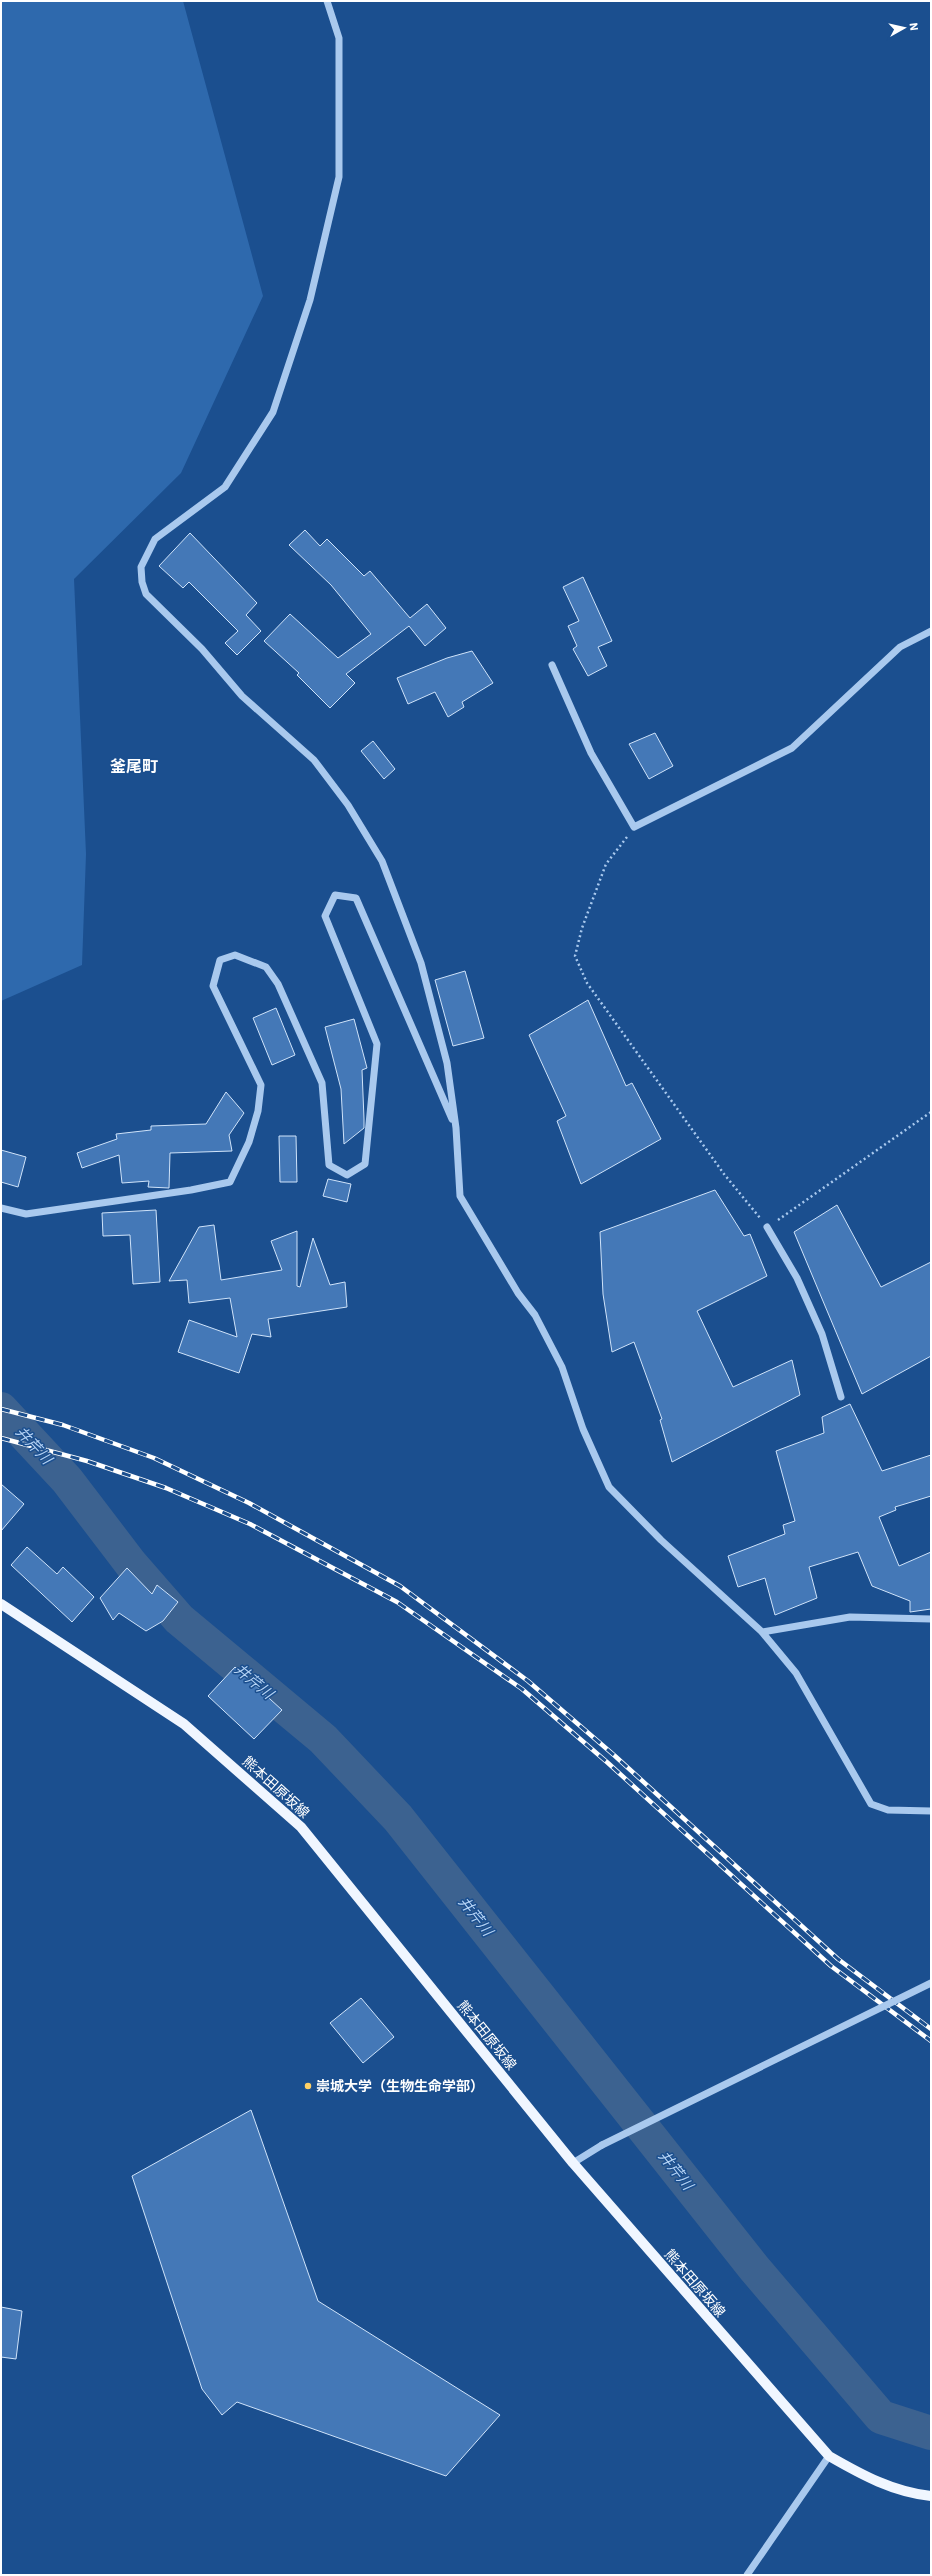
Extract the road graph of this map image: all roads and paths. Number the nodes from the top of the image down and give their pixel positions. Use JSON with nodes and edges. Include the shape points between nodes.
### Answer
{"nodes":[{"id":1,"x":327,"y":1,"type":"edge"},
{"id":2,"x":931,"y":631,"type":"edge"},
{"id":3,"x":552,"y":665,"type":"dead end"},
{"id":4,"x":634,"y":827,"type":"junction"},
{"id":5,"x":931,"y":1112,"type":"edge"},
{"id":6,"x":456,"y":1128,"type":"junction"},
{"id":7,"x":1,"y":1208,"type":"edge"},
{"id":8,"x":767,"y":1227,"type":"junction"},
{"id":9,"x":841,"y":1397,"type":"dead end"},
{"id":10,"x":1,"y":1604,"type":"edge"},
{"id":11,"x":931,"y":1619,"type":"edge"},
{"id":12,"x":762,"y":1632,"type":"junction"},
{"id":13,"x":931,"y":1811,"type":"edge"},
{"id":14,"x":931,"y":1983,"type":"edge"},
{"id":15,"x":573,"y":2163,"type":"junction"},
{"id":16,"x":829,"y":2456,"type":"junction"},
{"id":17,"x":931,"y":2496,"type":"edge"},
{"id":18,"x":747,"y":2575,"type":"edge"}],
"edges":[{"from":1,"to":6,"type":"street","via":[[339,38],[340,177],[310,300],[274,412],[225,488],[155,539],[141,567],[142,582],[146,594],[202,649],[242,696],[314,760],[348,805],[382,861],[421,962],[447,1063]]},
{"from":2,"to":4,"type":"street","via":[[900,647],[792,748]]},
{"from":3,"to":4,"type":"street","via":[[591,753]]},
{"from":4,"to":8,"type":"path","via":[[606,864],[582,928],[575,956],[587,983],[724,1174]]},
{"from":5,"to":8,"type":"path"},
{"from":6,"to":7,"type":"street","via":[[356,898],[335,895],[325,916],[377,1044],[365,1164],[347,1175],[330,1165],[322,1083],[278,984],[266,967],[235,955],[220,960],[214,986],[261,1085],[258,1111],[249,1142],[230,1182],[26,1214]]},
{"from":6,"to":12,"type":"street","via":[[460,1196],[518,1293],[535,1315],[562,1367],[583,1429],[609,1487],[661,1540]]},
{"from":8,"to":9,"type":"street","via":[[797,1278],[822,1334]]},
{"from":10,"to":15,"type":"main road","name":"熊本田原坂線","via":[[184,1724],[301,1828]]},
{"from":11,"to":12,"type":"street","via":[[850,1617]]},
{"from":12,"to":13,"type":"street","via":[[796,1673],[871,1804],[888,1810]]},
{"from":14,"to":15,"type":"street","bridge":true,"via":[[602,2145]]},
{"from":15,"to":16,"type":"main road","name":"熊本田原坂線"},
{"from":16,"to":17,"type":"main road","name":"熊本田原坂線","via":[[867,2479],[912,2494]]},
{"from":16,"to":18,"type":"street"}]}
